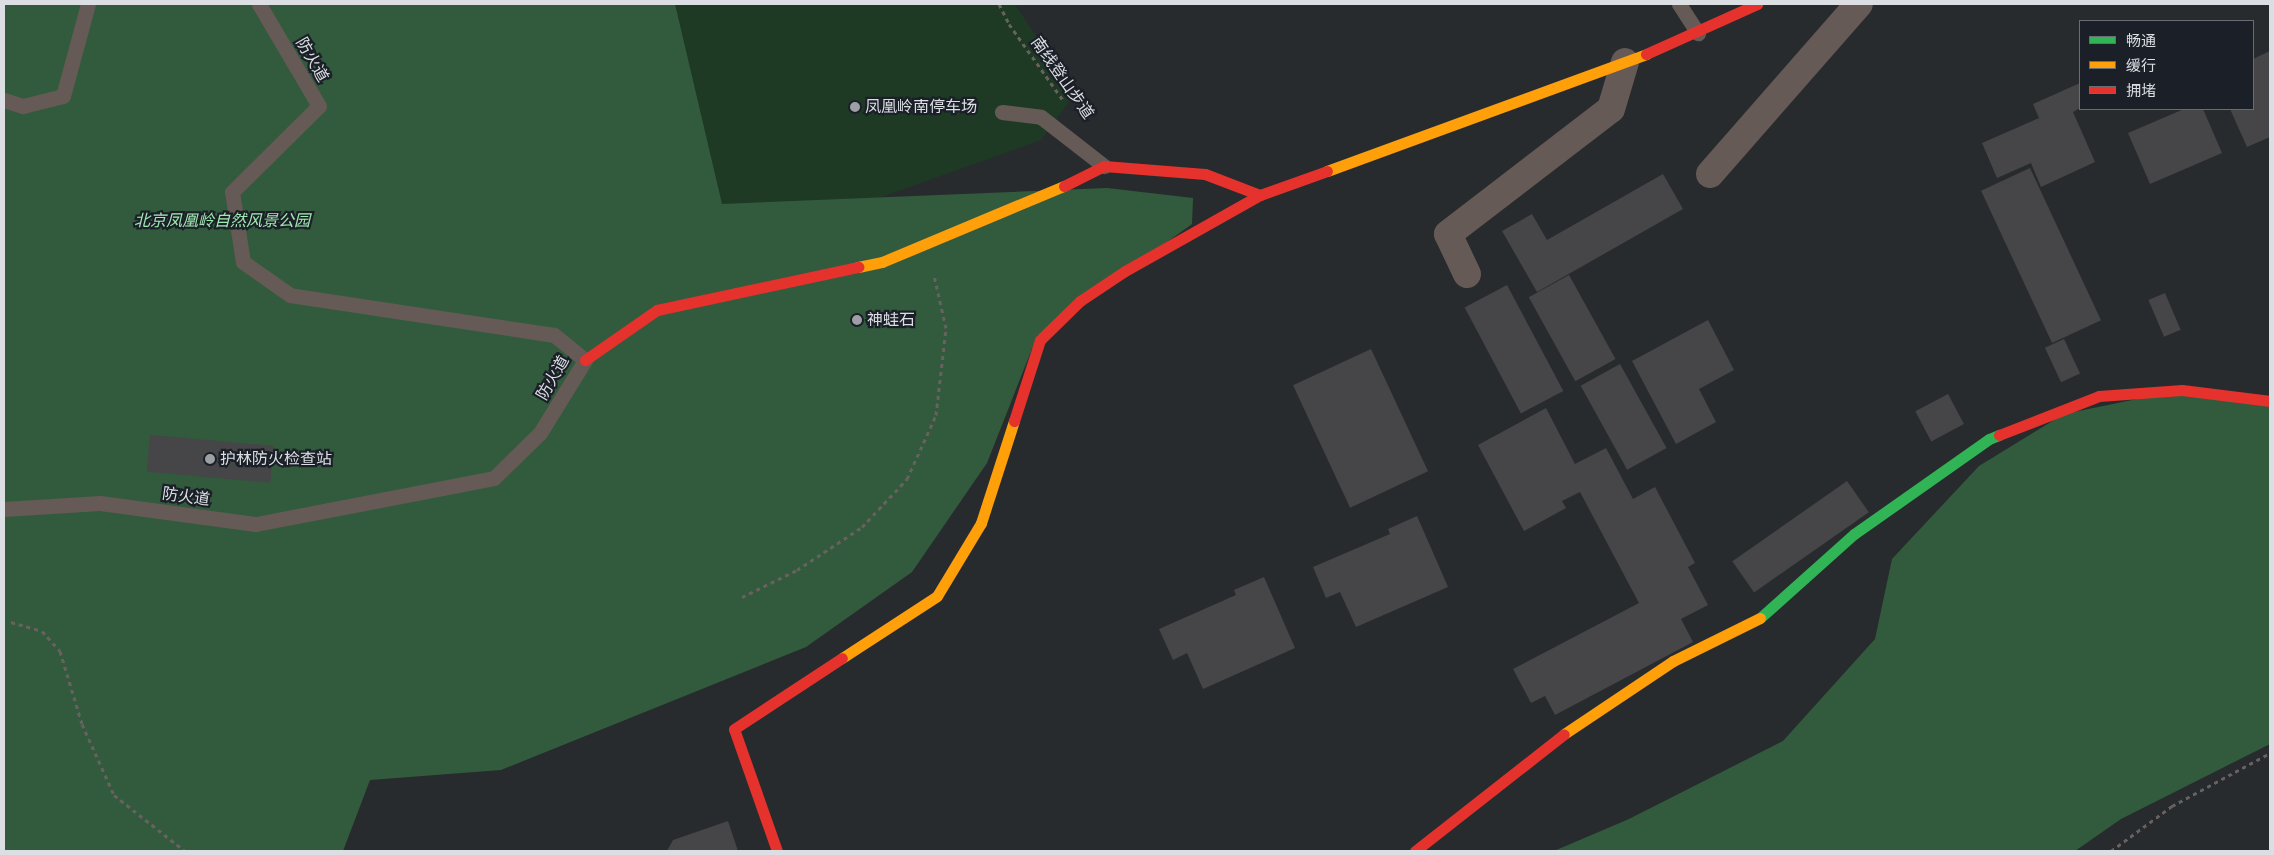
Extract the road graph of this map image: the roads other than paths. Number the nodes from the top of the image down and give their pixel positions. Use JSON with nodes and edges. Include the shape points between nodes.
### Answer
{"nodes":[{"id":1,"x":88,"y":4,"type":"edge"},
{"id":2,"x":260,"y":4,"type":"edge"},
{"id":3,"x":1679,"y":4,"type":"edge"},
{"id":4,"x":1757,"y":4,"type":"edge"},
{"id":5,"x":1859,"y":4,"type":"edge"},
{"id":6,"x":1698,"y":32,"type":"junction"},
{"id":7,"x":1624,"y":62,"type":"junction"},
{"id":8,"x":4,"y":100,"type":"edge"},
{"id":9,"x":1002,"y":112,"type":"dead end"},
{"id":10,"x":1104,"y":166,"type":"junction"},
{"id":11,"x":1710,"y":174,"type":"dead end"},
{"id":12,"x":1260,"y":195,"type":"junction"},
{"id":13,"x":1467,"y":274,"type":"dead end"},
{"id":14,"x":585,"y":360,"type":"junction"},
{"id":15,"x":2270,"y":401,"type":"edge"},
{"id":16,"x":4,"y":509,"type":"edge"},
{"id":17,"x":777,"y":851,"type":"edge"},
{"id":18,"x":1415,"y":851,"type":"edge"}],
"edges":[{"from":1,"to":8,"type":"lane","via":[[63,96],[24,106]]},
{"from":2,"to":14,"type":"lane","name":"防火道","via":[[319,106],[232,192],[244,262],[290,295],[554,335]]},
{"from":3,"to":6,"type":"lane"},
{"from":4,"to":6,"type":"street"},
{"from":5,"to":11,"type":"street"},
{"from":6,"to":7,"type":"street"},
{"from":7,"to":12,"type":"street"},
{"from":7,"to":13,"type":"street","via":[[1612,108],[1448,234]]},
{"from":9,"to":10,"type":"lane","via":[[1041,117]]},
{"from":10,"to":12,"type":"street","via":[[1205,174]]},
{"from":10,"to":14,"type":"street","via":[[1037,200],[882,262],[657,310]]},
{"from":12,"to":17,"type":"street","via":[[1125,271],[1080,301],[1040,340],[981,522],[938,596],[734,729]]},
{"from":14,"to":16,"type":"lane","name":"防火道","via":[[540,433],[494,478],[256,524],[100,503]]},
{"from":15,"to":18,"type":"street","via":[[2182,390],[2099,396],[1990,439],[1854,534],[1758,620],[1673,661],[1559,737]]}]}
